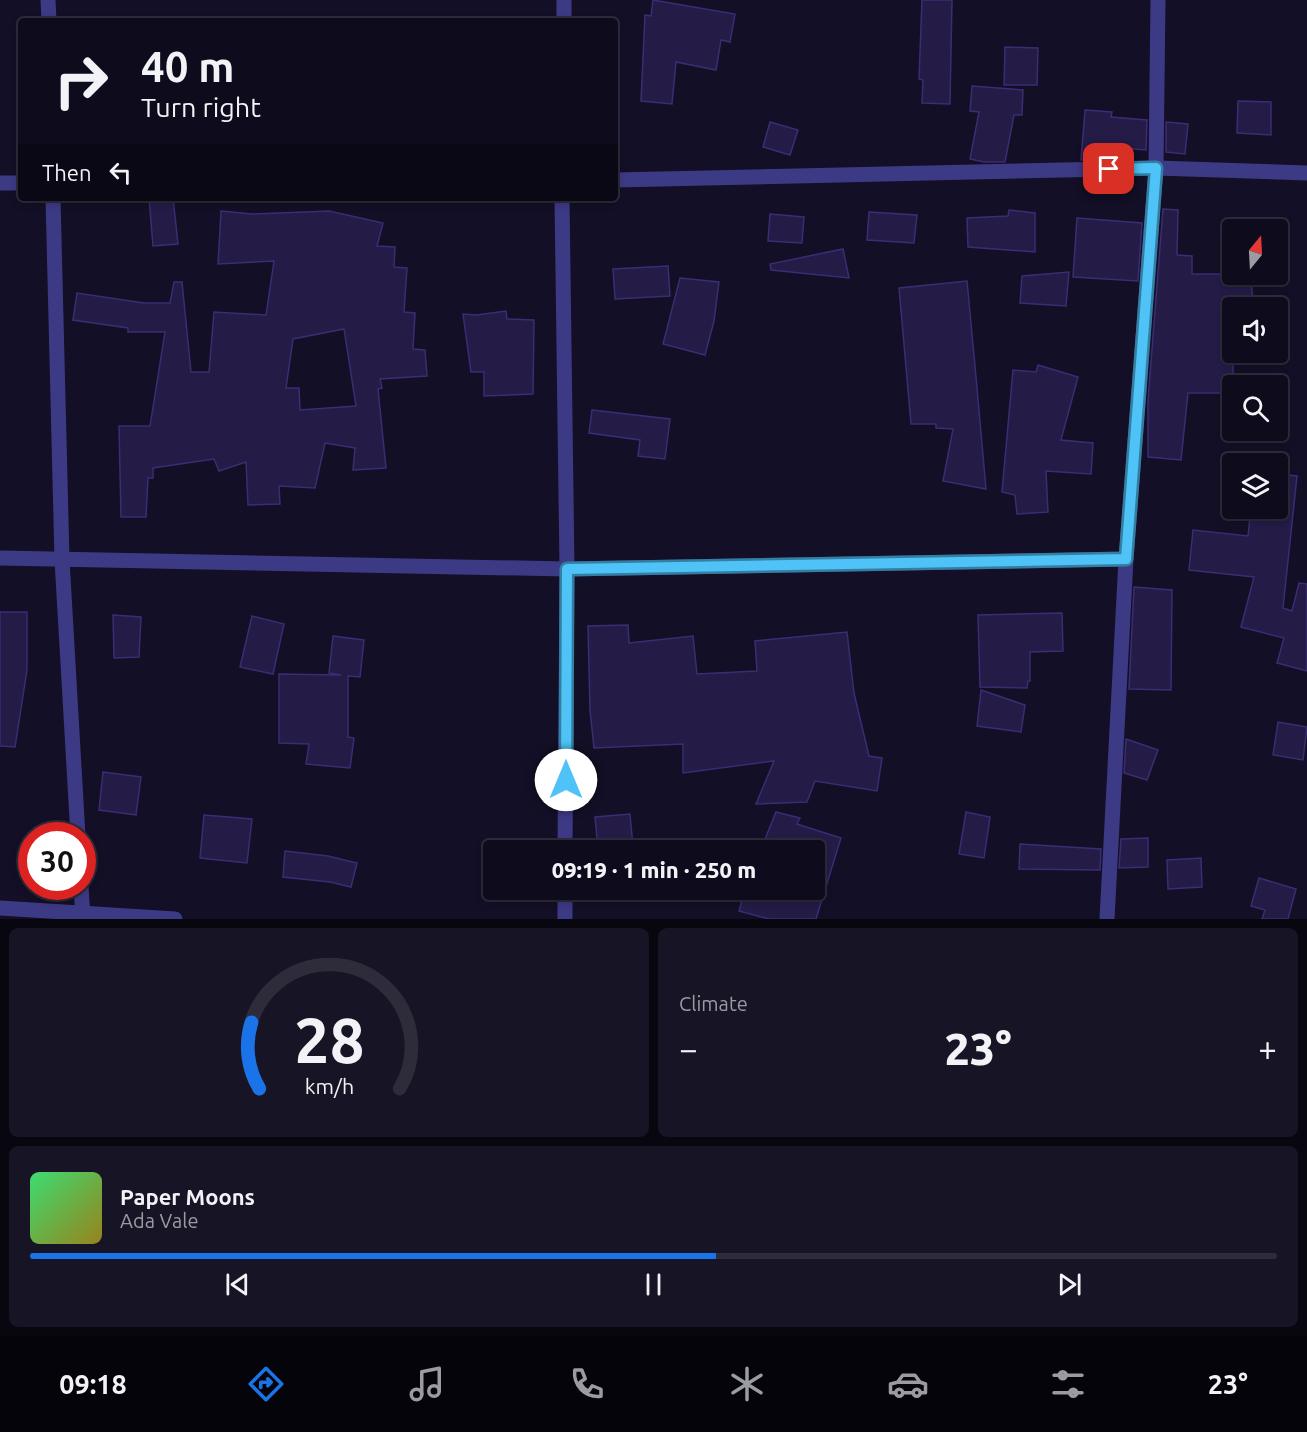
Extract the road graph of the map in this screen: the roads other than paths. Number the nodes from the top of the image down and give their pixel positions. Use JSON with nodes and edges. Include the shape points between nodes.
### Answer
{"nodes":[{"id":1,"x":48,"y":0,"type":"edge"},
{"id":2,"x":564,"y":0,"type":"edge"},
{"id":3,"x":1158,"y":0,"type":"edge"},
{"id":4,"x":49,"y":18,"type":"edge"},
{"id":5,"x":564,"y":18,"type":"edge"},
{"id":6,"x":1156,"y":168,"type":"junction"},
{"id":7,"x":1307,"y":173,"type":"edge"},
{"id":8,"x":618,"y":180,"type":"edge"},
{"id":9,"x":0,"y":183,"type":"edge"},
{"id":10,"x":18,"y":183,"type":"edge"},
{"id":11,"x":53,"y":201,"type":"edge"},
{"id":12,"x":562,"y":201,"type":"edge"},
{"id":13,"x":0,"y":558,"type":"edge"},
{"id":14,"x":1126,"y":559,"type":"junction"},
{"id":15,"x":62,"y":560,"type":"junction"},
{"id":16,"x":567,"y":569,"type":"junction"},
{"id":17,"x":77,"y":822,"type":"edge"},
{"id":18,"x":565,"y":840,"type":"edge"},
{"id":19,"x":81,"y":900,"type":"edge"},
{"id":20,"x":565,"y":900,"type":"edge"},
{"id":21,"x":0,"y":908,"type":"edge"},
{"id":22,"x":82,"y":916,"type":"edge"},
{"id":23,"x":175,"y":919,"type":"edge"},
{"id":24,"x":565,"y":919,"type":"edge"},
{"id":25,"x":1107,"y":919,"type":"edge"}],
"edges":[{"from":1,"to":4,"type":"street"},
{"from":2,"to":5,"type":"street"},
{"from":3,"to":6,"type":"street"},
{"from":6,"to":7,"type":"street"},
{"from":6,"to":8,"type":"street"},
{"from":6,"to":14,"type":"street"},
{"from":9,"to":10,"type":"street"},
{"from":11,"to":15,"type":"street"},
{"from":12,"to":16,"type":"street"},
{"from":13,"to":15,"type":"street"},
{"from":14,"to":16,"type":"street"},
{"from":14,"to":25,"type":"street"},
{"from":15,"to":16,"type":"street"},
{"from":15,"to":17,"type":"street"},
{"from":16,"to":18,"type":"street"},
{"from":19,"to":22,"type":"street"},
{"from":20,"to":24,"type":"street"},
{"from":21,"to":22,"type":"street"},
{"from":22,"to":23,"type":"street"}]}
